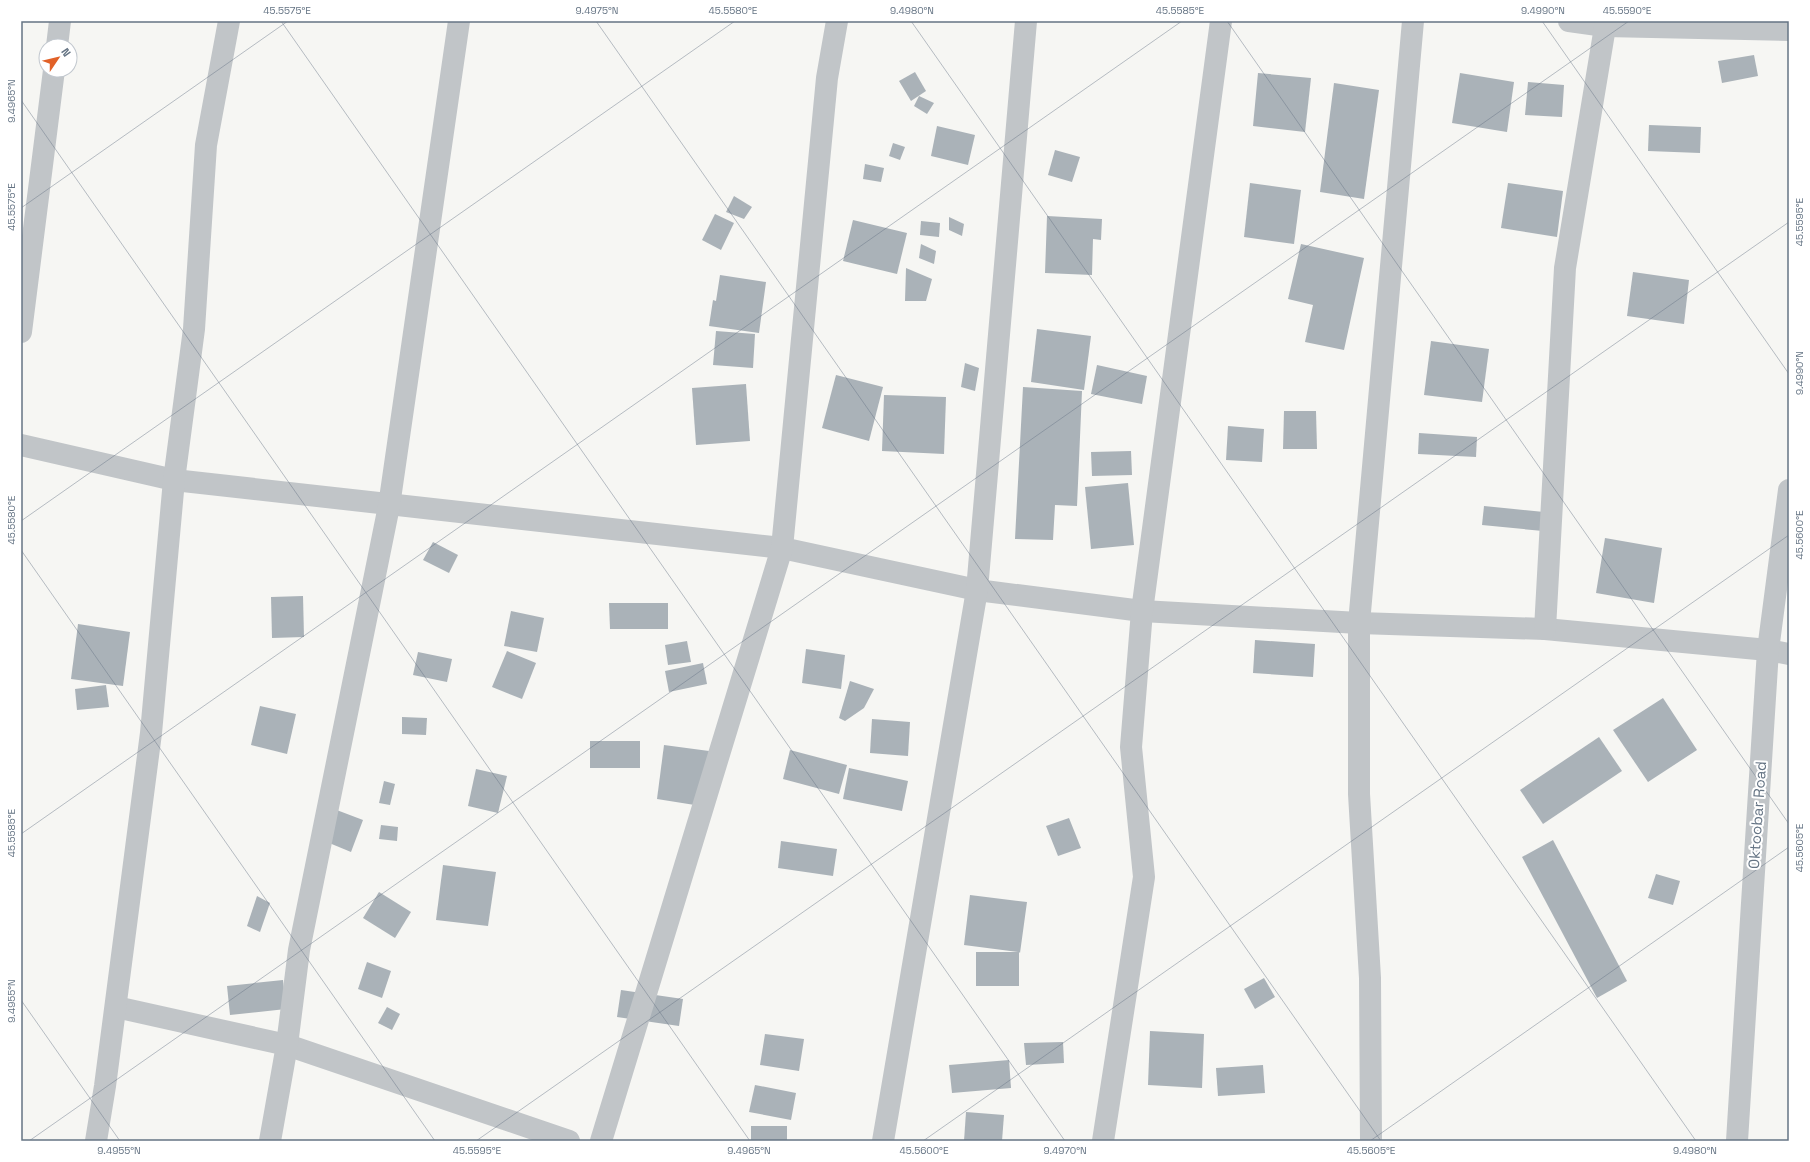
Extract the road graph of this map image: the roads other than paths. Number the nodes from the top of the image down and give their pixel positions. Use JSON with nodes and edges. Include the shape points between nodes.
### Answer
{"nodes":[{"id":1,"x":60,"y":21,"type":"edge"},
{"id":2,"x":229,"y":21,"type":"edge"},
{"id":3,"x":459,"y":21,"type":"edge"},
{"id":4,"x":837,"y":21,"type":"edge"},
{"id":5,"x":1026,"y":21,"type":"edge"},
{"id":6,"x":1221,"y":21,"type":"edge"},
{"id":7,"x":1413,"y":21,"type":"edge"},
{"id":8,"x":1569,"y":21,"type":"edge"},
{"id":9,"x":1605,"y":24,"type":"edge"},
{"id":10,"x":1789,"y":30,"type":"edge"},
{"id":11,"x":57,"y":38,"type":"edge"},
{"id":12,"x":53,"y":78,"type":"edge"},
{"id":13,"x":21,"y":332,"type":"edge"},
{"id":14,"x":21,"y":445,"type":"edge"},
{"id":15,"x":174,"y":480,"type":"junction"},
{"id":16,"x":1789,"y":490,"type":"edge"},
{"id":17,"x":388,"y":506,"type":"junction"},
{"id":18,"x":782,"y":548,"type":"junction"},
{"id":19,"x":977,"y":590,"type":"junction"},
{"id":20,"x":1142,"y":611,"type":"junction"},
{"id":21,"x":1359,"y":623,"type":"junction"},
{"id":22,"x":1545,"y":629,"type":"junction"},
{"id":23,"x":1779,"y":652,"type":"edge"},
{"id":24,"x":116,"y":1007,"type":"junction"},
{"id":25,"x":287,"y":1045,"type":"junction"},
{"id":26,"x":96,"y":1141,"type":"edge"},
{"id":27,"x":270,"y":1141,"type":"edge"},
{"id":28,"x":569,"y":1141,"type":"edge"},
{"id":29,"x":601,"y":1141,"type":"edge"},
{"id":30,"x":883,"y":1141,"type":"edge"},
{"id":31,"x":1103,"y":1141,"type":"edge"},
{"id":32,"x":1371,"y":1141,"type":"edge"},
{"id":33,"x":1737,"y":1141,"type":"edge"}],
"edges":[{"from":1,"to":11,"type":"street"},
{"from":2,"to":15,"type":"street","via":[[206,145],[194,329]]},
{"from":3,"to":17,"type":"street"},
{"from":4,"to":18,"type":"street","via":[[827,78]]},
{"from":5,"to":19,"type":"street"},
{"from":6,"to":20,"type":"street"},
{"from":7,"to":21,"type":"street"},
{"from":8,"to":9,"type":"street"},
{"from":9,"to":10,"type":"street"},
{"from":9,"to":22,"type":"street","via":[[1565,268]]},
{"from":12,"to":13,"type":"street"},
{"from":14,"to":15,"type":"street"},
{"from":15,"to":17,"type":"street"},
{"from":15,"to":24,"type":"street","via":[[151,733]]},
{"from":16,"to":23,"type":"street","name":"Oktoobar Road"},
{"from":17,"to":18,"type":"street"},
{"from":17,"to":25,"type":"street","via":[[299,950]]},
{"from":18,"to":19,"type":"street"},
{"from":18,"to":29,"type":"street"},
{"from":19,"to":20,"type":"street"},
{"from":19,"to":30,"type":"street"},
{"from":20,"to":21,"type":"street"},
{"from":20,"to":31,"type":"street","via":[[1131,746],[1144,878]]},
{"from":21,"to":22,"type":"street"},
{"from":21,"to":32,"type":"street","via":[[1359,794],[1370,978]]},
{"from":22,"to":23,"type":"street"},
{"from":23,"to":33,"type":"street","name":"Oktoobar Road"},
{"from":24,"to":25,"type":"street"},
{"from":24,"to":26,"type":"street"},
{"from":25,"to":27,"type":"street"},
{"from":25,"to":28,"type":"street"}]}
